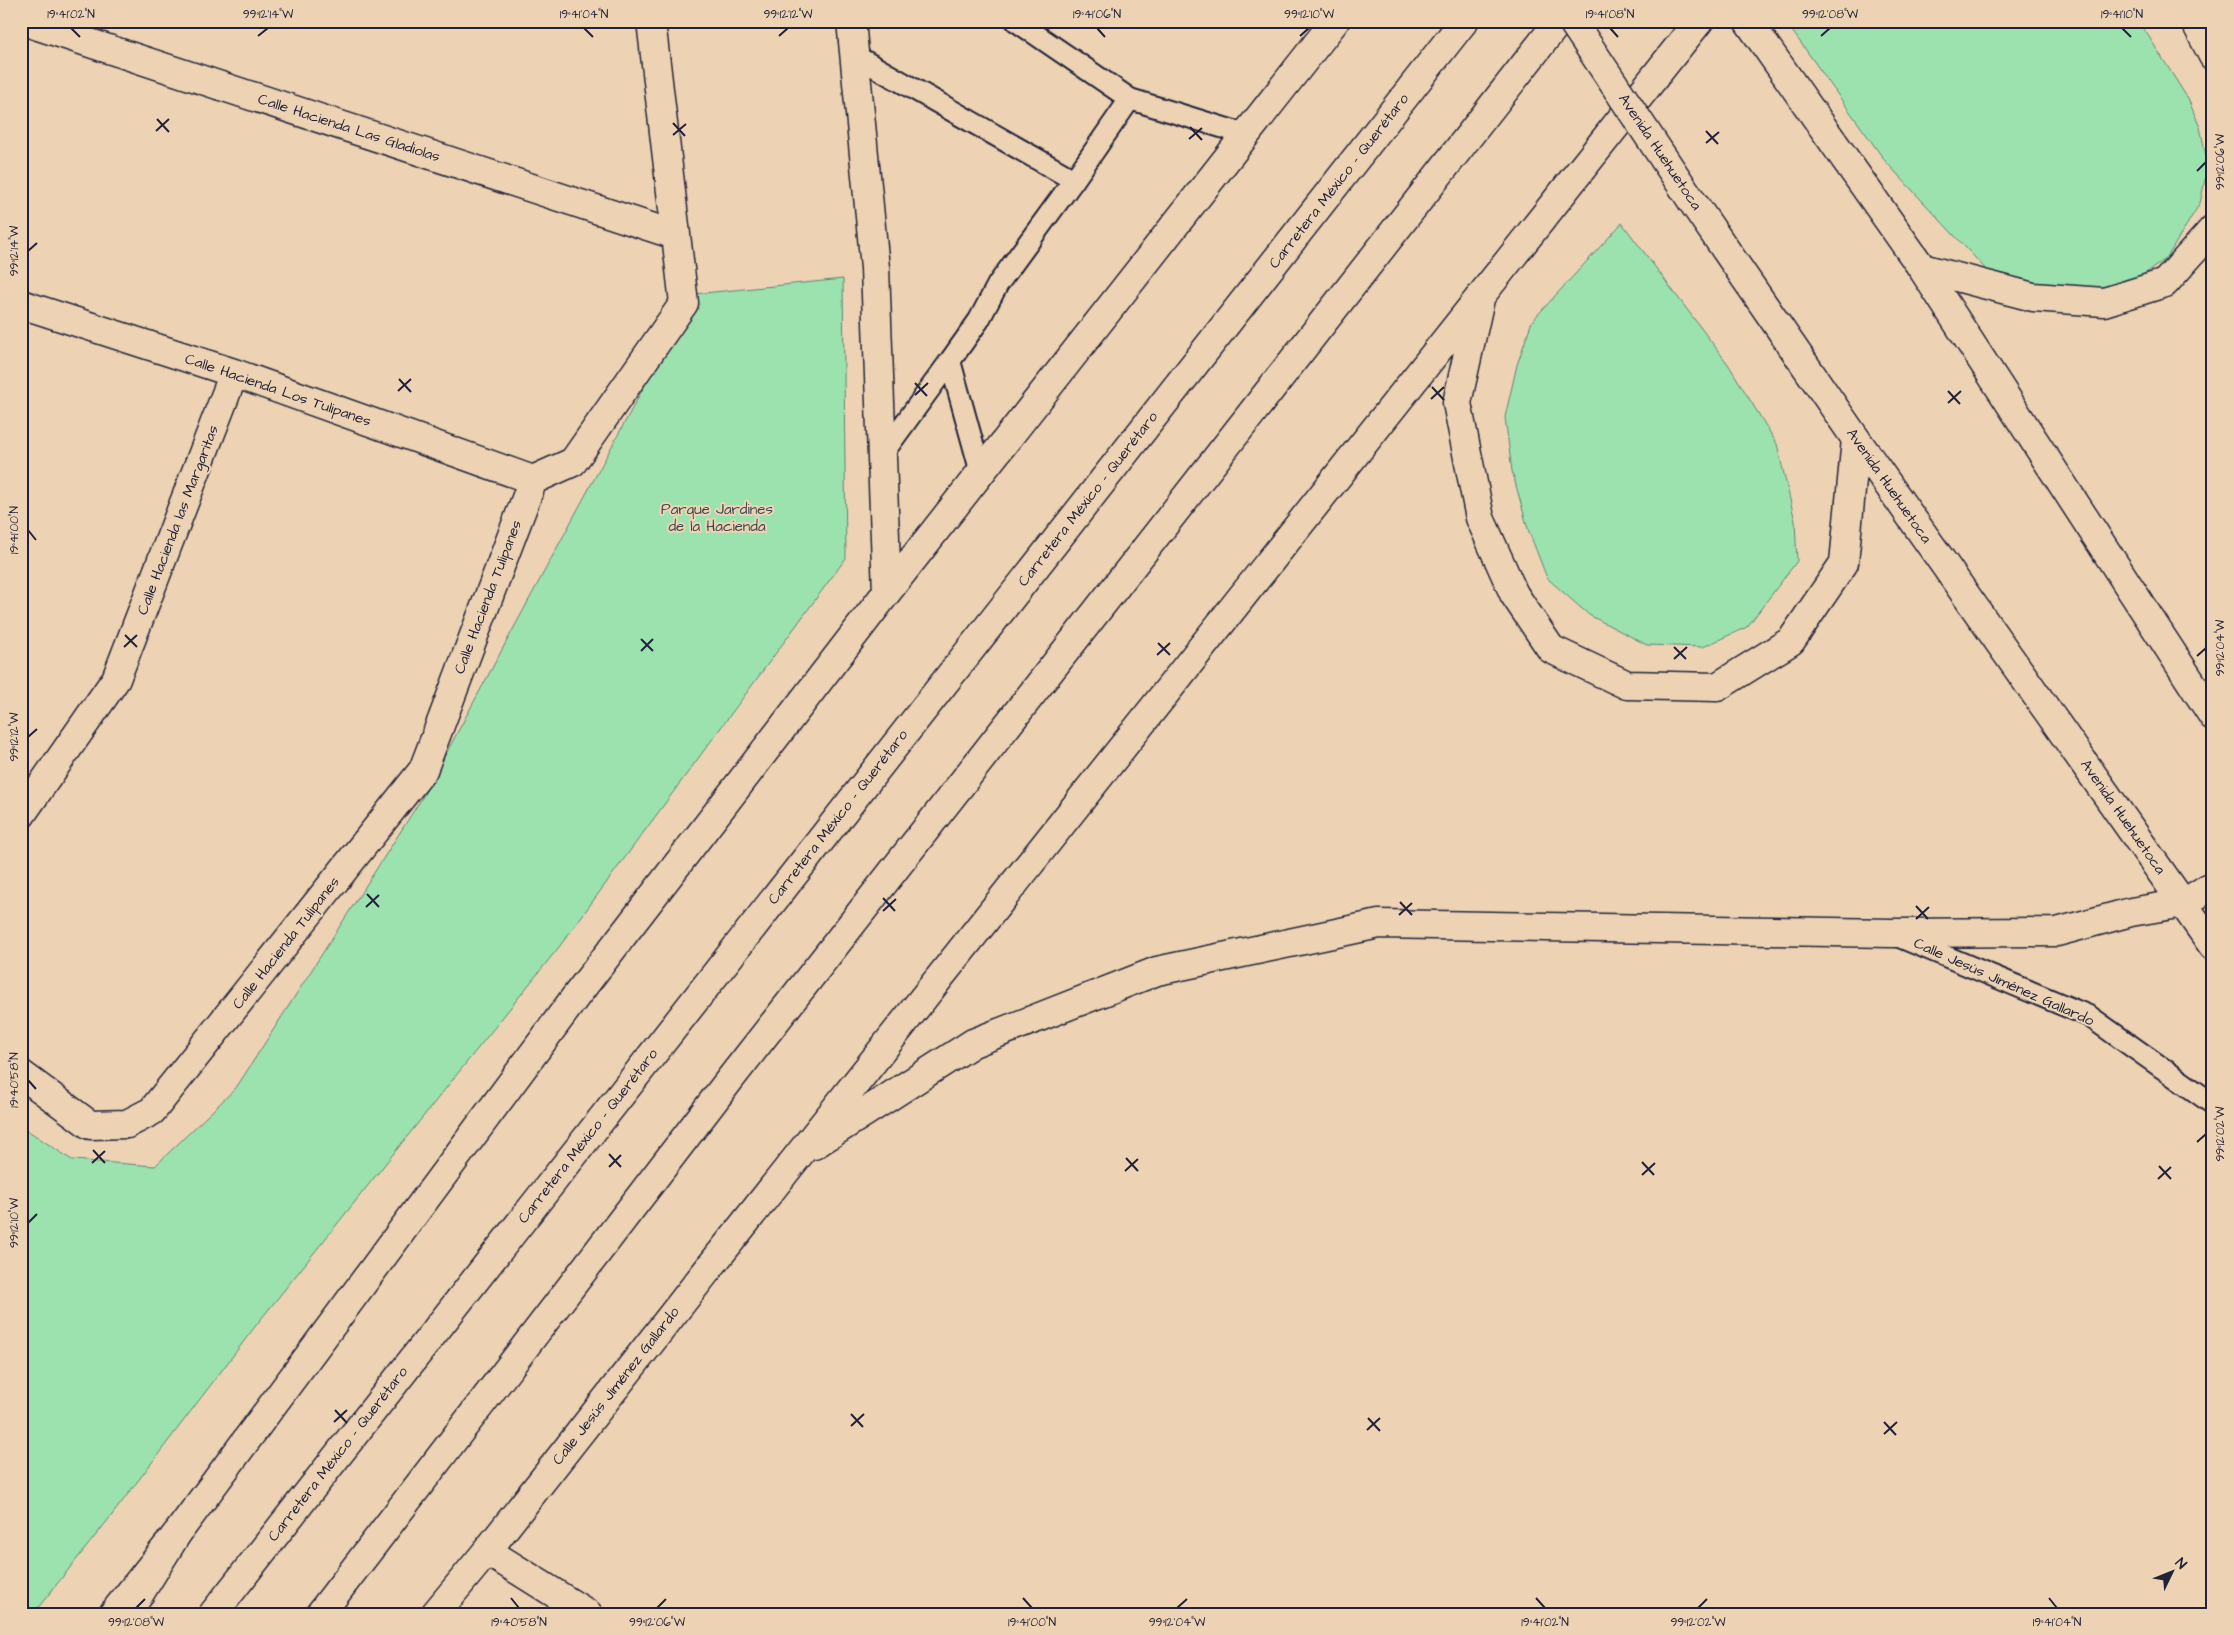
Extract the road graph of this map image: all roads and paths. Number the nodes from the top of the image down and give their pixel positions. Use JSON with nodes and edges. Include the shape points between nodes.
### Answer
{"nodes":[{"id":1,"x":23,"y":21,"type":"edge"},
{"id":2,"x":651,"y":21,"type":"edge"},
{"id":3,"x":851,"y":21,"type":"edge"},
{"id":4,"x":1016,"y":21,"type":"edge"},
{"id":5,"x":1335,"y":21,"type":"edge"},
{"id":6,"x":1464,"y":21,"type":"edge"},
{"id":7,"x":1560,"y":21,"type":"edge"},
{"id":8,"x":1572,"y":21,"type":"edge"},
{"id":9,"x":1698,"y":21,"type":"edge"},
{"id":10,"x":1748,"y":21,"type":"edge"},
{"id":11,"x":2195,"y":21,"type":"edge"},
{"id":12,"x":854,"y":55,"type":"junction"},
{"id":13,"x":2213,"y":56,"type":"edge"},
{"id":14,"x":1130,"y":99,"type":"junction"},
{"id":15,"x":1247,"y":135,"type":"junction"},
{"id":16,"x":1074,"y":180,"type":"junction"},
{"id":17,"x":2213,"y":229,"type":"edge"},
{"id":18,"x":675,"y":235,"type":"junction"},
{"id":19,"x":1922,"y":268,"type":"junction"},
{"id":20,"x":1482,"y":292,"type":"junction"},
{"id":21,"x":21,"y":304,"type":"edge"},
{"id":22,"x":950,"y":361,"type":"junction"},
{"id":23,"x":234,"y":373,"type":"junction"},
{"id":24,"x":1856,"y":439,"type":"junction"},
{"id":25,"x":881,"y":456,"type":"junction"},
{"id":26,"x":980,"y":473,"type":"junction"},
{"id":27,"x":533,"y":480,"type":"junction"},
{"id":28,"x":887,"y":592,"type":"junction"},
{"id":29,"x":2213,"y":716,"type":"edge"},
{"id":30,"x":21,"y":815,"type":"edge"},
{"id":31,"x":2213,"y":885,"type":"edge"},
{"id":32,"x":2184,"y":903,"type":"junction"},
{"id":33,"x":1890,"y":933,"type":"junction"},
{"id":34,"x":2213,"y":946,"type":"edge"},
{"id":35,"x":21,"y":1074,"type":"edge"},
{"id":36,"x":2213,"y":1104,"type":"edge"},
{"id":37,"x":796,"y":1157,"type":"junction"},
{"id":38,"x":176,"y":1535,"type":"junction"},
{"id":39,"x":487,"y":1551,"type":"junction"},
{"id":40,"x":113,"y":1614,"type":"edge"},
{"id":41,"x":127,"y":1614,"type":"edge"},
{"id":42,"x":212,"y":1614,"type":"edge"},
{"id":43,"x":320,"y":1614,"type":"edge"},
{"id":44,"x":435,"y":1614,"type":"edge"},
{"id":45,"x":588,"y":1614,"type":"edge"}],
"edges":[{"from":1,"to":18,"type":"main road","name":"Calle Hacienda Las Gladiolas"},
{"from":2,"to":18,"type":"main road"},
{"from":3,"to":12,"type":"main road"},
{"from":4,"to":14,"type":"lane"},
{"from":5,"to":15,"type":"main road"},
{"from":6,"to":42,"type":"main road","name":"Carretera México - Querétaro"},
{"from":7,"to":43,"type":"main road","via":[[744,1062]]},
{"from":8,"to":24,"type":"main road","name":"Avenida Huehuetoca","bridge":true},
{"from":9,"to":20,"type":"main road","name":"Calle Jesús Jiménez Gallardo"},
{"from":10,"to":19,"type":"main road"},
{"from":11,"to":13,"type":"main road"},
{"from":12,"to":16,"type":"lane"},
{"from":12,"to":25,"type":"main road","via":[[875,268]]},
{"from":14,"to":15,"type":"lane"},
{"from":14,"to":16,"type":"lane"},
{"from":15,"to":26,"type":"main road"},
{"from":16,"to":22,"type":"lane","via":[[998,284],[979,320]]},
{"from":17,"to":19,"type":"main road","via":[[2165,282],[2104,302],[2033,297]]},
{"from":18,"to":27,"type":"main road","via":[[684,304],[573,462]]},
{"from":19,"to":29,"type":"main road"},
{"from":20,"to":24,"type":"main road","via":[[1457,403],[1480,518],[1514,594],[1551,649],[1627,686],[1717,687],[1791,641],[1844,563]]},
{"from":20,"to":37,"type":"main road","name":"Calle Jesús Jiménez Gallardo"},
{"from":21,"to":23,"type":"main road","name":"Calle Hacienda Los Tulipanes"},
{"from":22,"to":25,"type":"lane"},
{"from":22,"to":26,"type":"lane"},
{"from":23,"to":27,"type":"main road","name":"Calle Hacienda Los Tulipanes"},
{"from":23,"to":30,"type":"main road","name":"Calle Hacienda las Margaritas","via":[[116,679]]},
{"from":24,"to":32,"type":"main road","name":"Avenida Huehuetoca"},
{"from":25,"to":28,"type":"main road"},
{"from":26,"to":28,"type":"main road"},
{"from":27,"to":35,"type":"main road","name":"Calle Hacienda Tulipanes","via":[[422,770],[152,1111],[127,1124],[90,1125]]},
{"from":28,"to":38,"type":"main road","via":[[576,996]]},
{"from":31,"to":32,"type":"main road"},
{"from":32,"to":33,"type":"main road","via":[[2131,912],[2057,932]]},
{"from":32,"to":34,"type":"main road","name":"Avenida Huehuetoca"},
{"from":33,"to":36,"type":"lane","name":"Calle Jesús Jiménez Gallardo","via":[[2089,1016]]},
{"from":33,"to":37,"type":"main road","via":[[1380,924],[1157,970],[972,1043]]},
{"from":37,"to":39,"type":"main road","name":"Calle Jesús Jiménez Gallardo"},
{"from":38,"to":40,"type":"main road"},
{"from":38,"to":41,"type":"main road"},
{"from":39,"to":44,"type":"main road","name":"Calle Jesús Jiménez Gallardo"},
{"from":39,"to":45,"type":"main road"}]}
